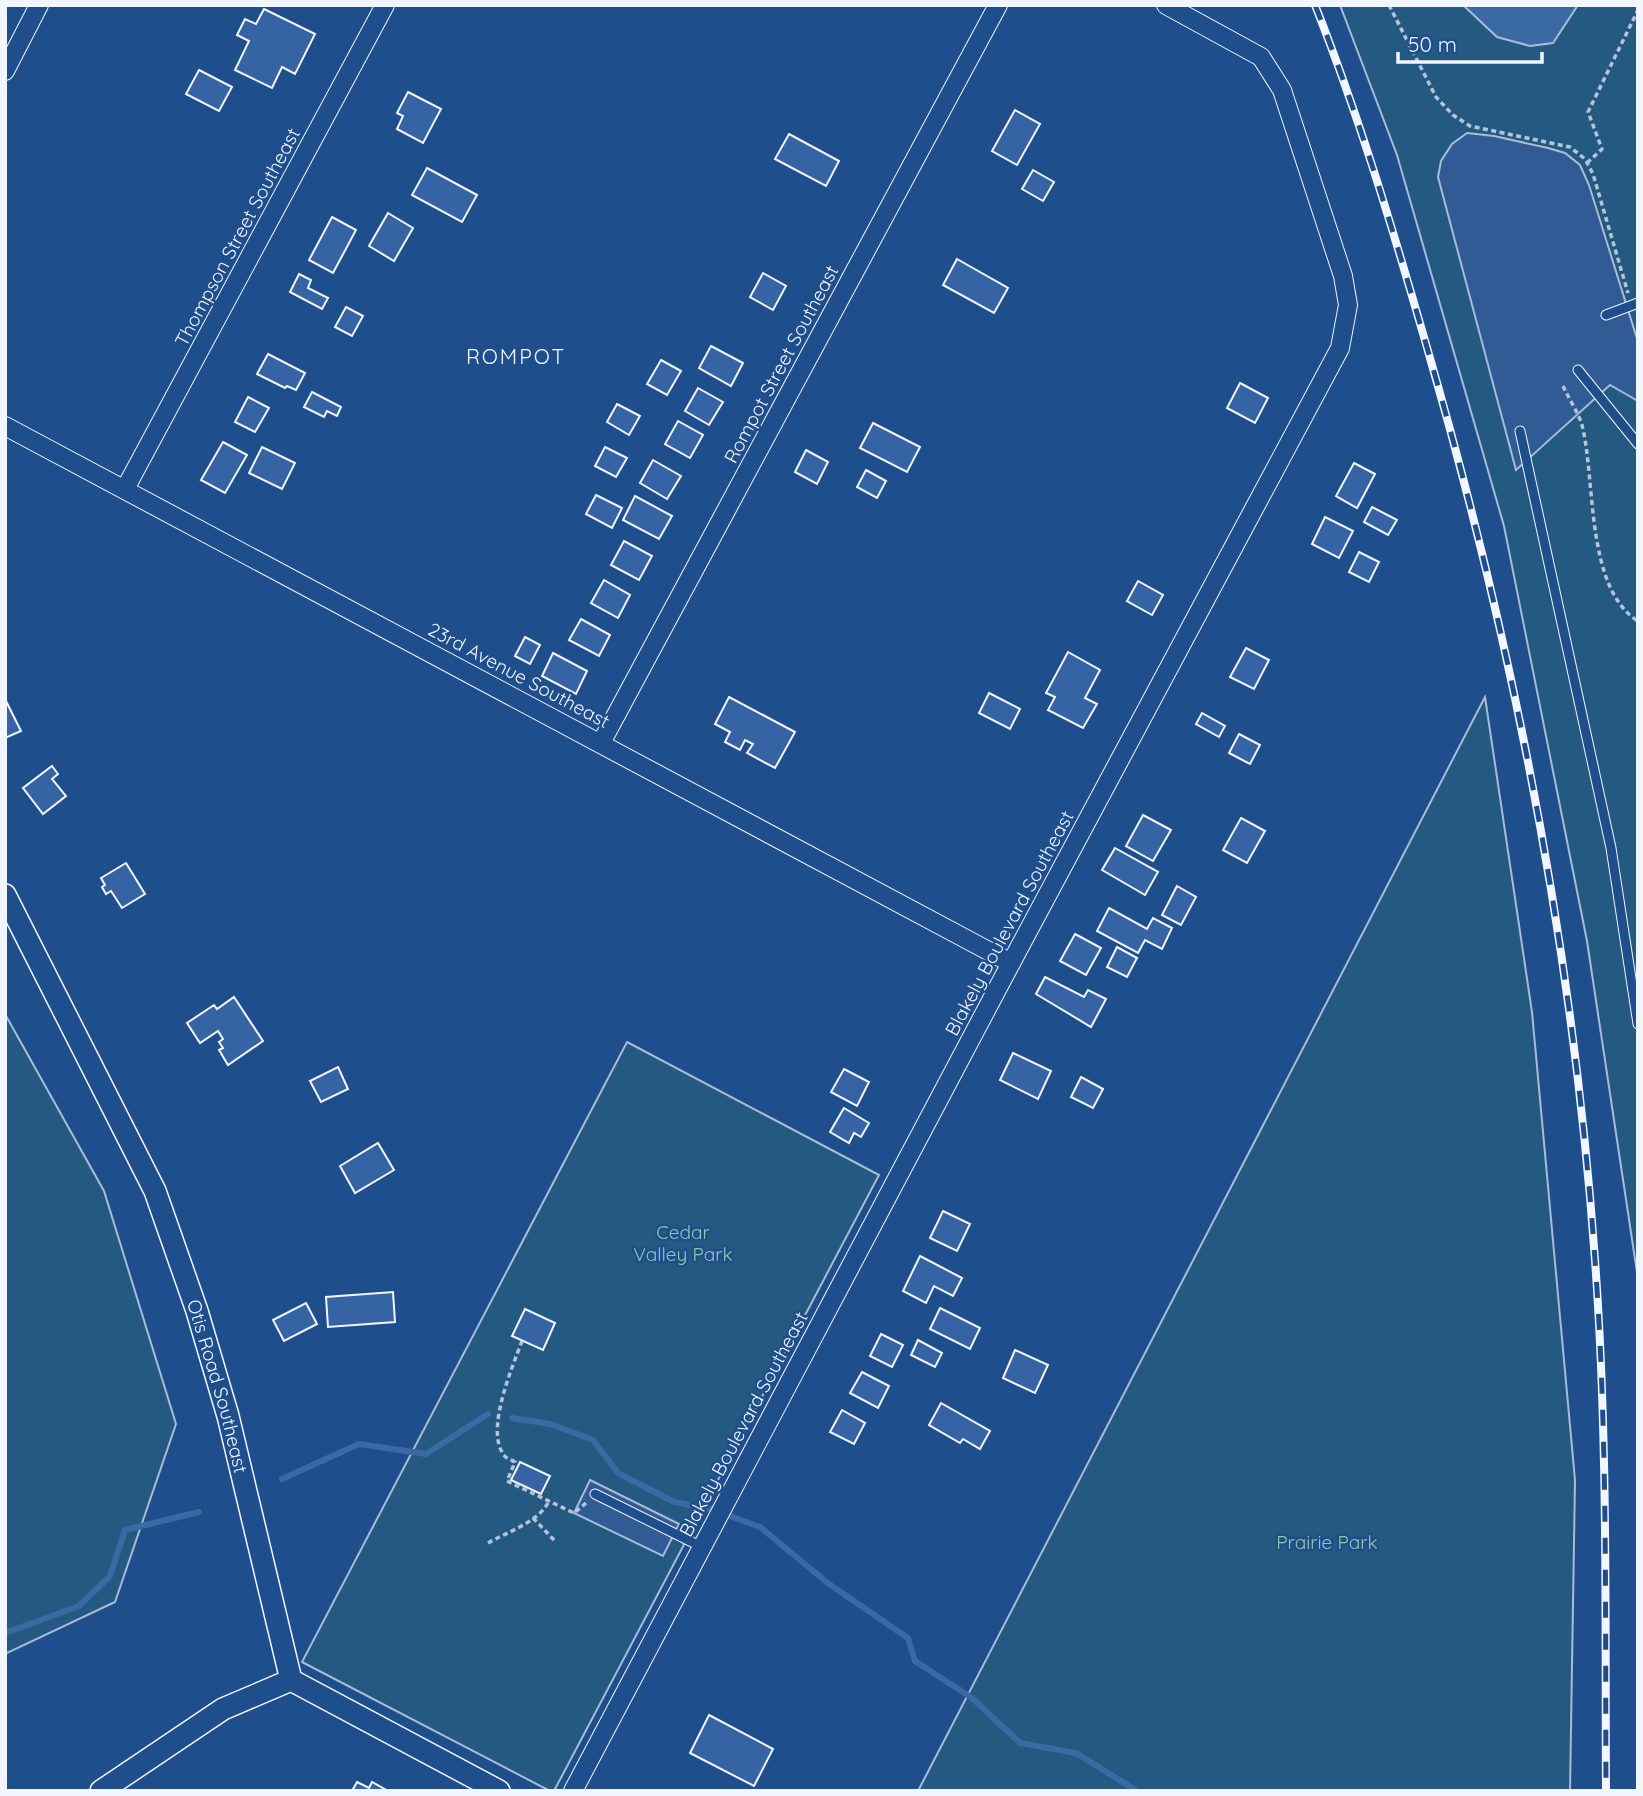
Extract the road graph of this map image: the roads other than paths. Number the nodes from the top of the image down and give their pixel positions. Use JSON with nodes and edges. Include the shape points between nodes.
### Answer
{"nodes":[{"id":1,"x":39,"y":5,"type":"edge"},
{"id":2,"x":385,"y":5,"type":"edge"},
{"id":3,"x":998,"y":5,"type":"edge"},
{"id":4,"x":1166,"y":5,"type":"edge"},
{"id":5,"x":5,"y":71,"type":"edge"},
{"id":6,"x":1635,"y":304,"type":"edge"},
{"id":7,"x":1606,"y":315,"type":"dead end"},
{"id":8,"x":1578,"y":370,"type":"dead end"},
{"id":9,"x":5,"y":426,"type":"edge"},
{"id":10,"x":1520,"y":432,"type":"dead end"},
{"id":11,"x":1638,"y":444,"type":"edge"},
{"id":12,"x":125,"y":489,"type":"junction"},
{"id":13,"x":601,"y":743,"type":"junction"},
{"id":14,"x":5,"y":895,"type":"edge"},
{"id":15,"x":1012,"y":963,"type":"junction"},
{"id":16,"x":1638,"y":1024,"type":"edge"},
{"id":17,"x":595,"y":1494,"type":"road end"},
{"id":18,"x":704,"y":1543,"type":"junction"},
{"id":19,"x":291,"y":1680,"type":"junction"},
{"id":20,"x":101,"y":1791,"type":"edge"},
{"id":21,"x":499,"y":1791,"type":"edge"},
{"id":22,"x":573,"y":1791,"type":"edge"}],
"edges":[{"from":1,"to":5,"type":"street"},
{"from":2,"to":12,"type":"street","name":"Thompson Street Southeast"},
{"from":3,"to":13,"type":"street","name":"Rompot Street Southeast"},
{"from":4,"to":15,"type":"street","name":"Blakely Boulevard Southeast","via":[[1261,57],[1282,90],[1343,276],[1348,305],[1340,348]]},
{"from":6,"to":7,"type":"lane"},
{"from":8,"to":11,"type":"lane"},
{"from":9,"to":12,"type":"street","name":"23rd Avenue Southeast"},
{"from":10,"to":16,"type":"lane","via":[[1611,848]]},
{"from":12,"to":13,"type":"street","name":"23rd Avenue Southeast"},
{"from":13,"to":15,"type":"street","name":"23rd Avenue Southeast"},
{"from":14,"to":19,"type":"street","name":"Otis Road Southeast","via":[[155,1191],[228,1416]]},
{"from":15,"to":18,"type":"street","name":"Blakely Boulevard Southeast"},
{"from":17,"to":18,"type":"lane"},
{"from":18,"to":22,"type":"street","name":"Blakely Boulevard Southeast"},
{"from":19,"to":20,"type":"street","via":[[223,1709]]},
{"from":19,"to":21,"type":"street"}]}
